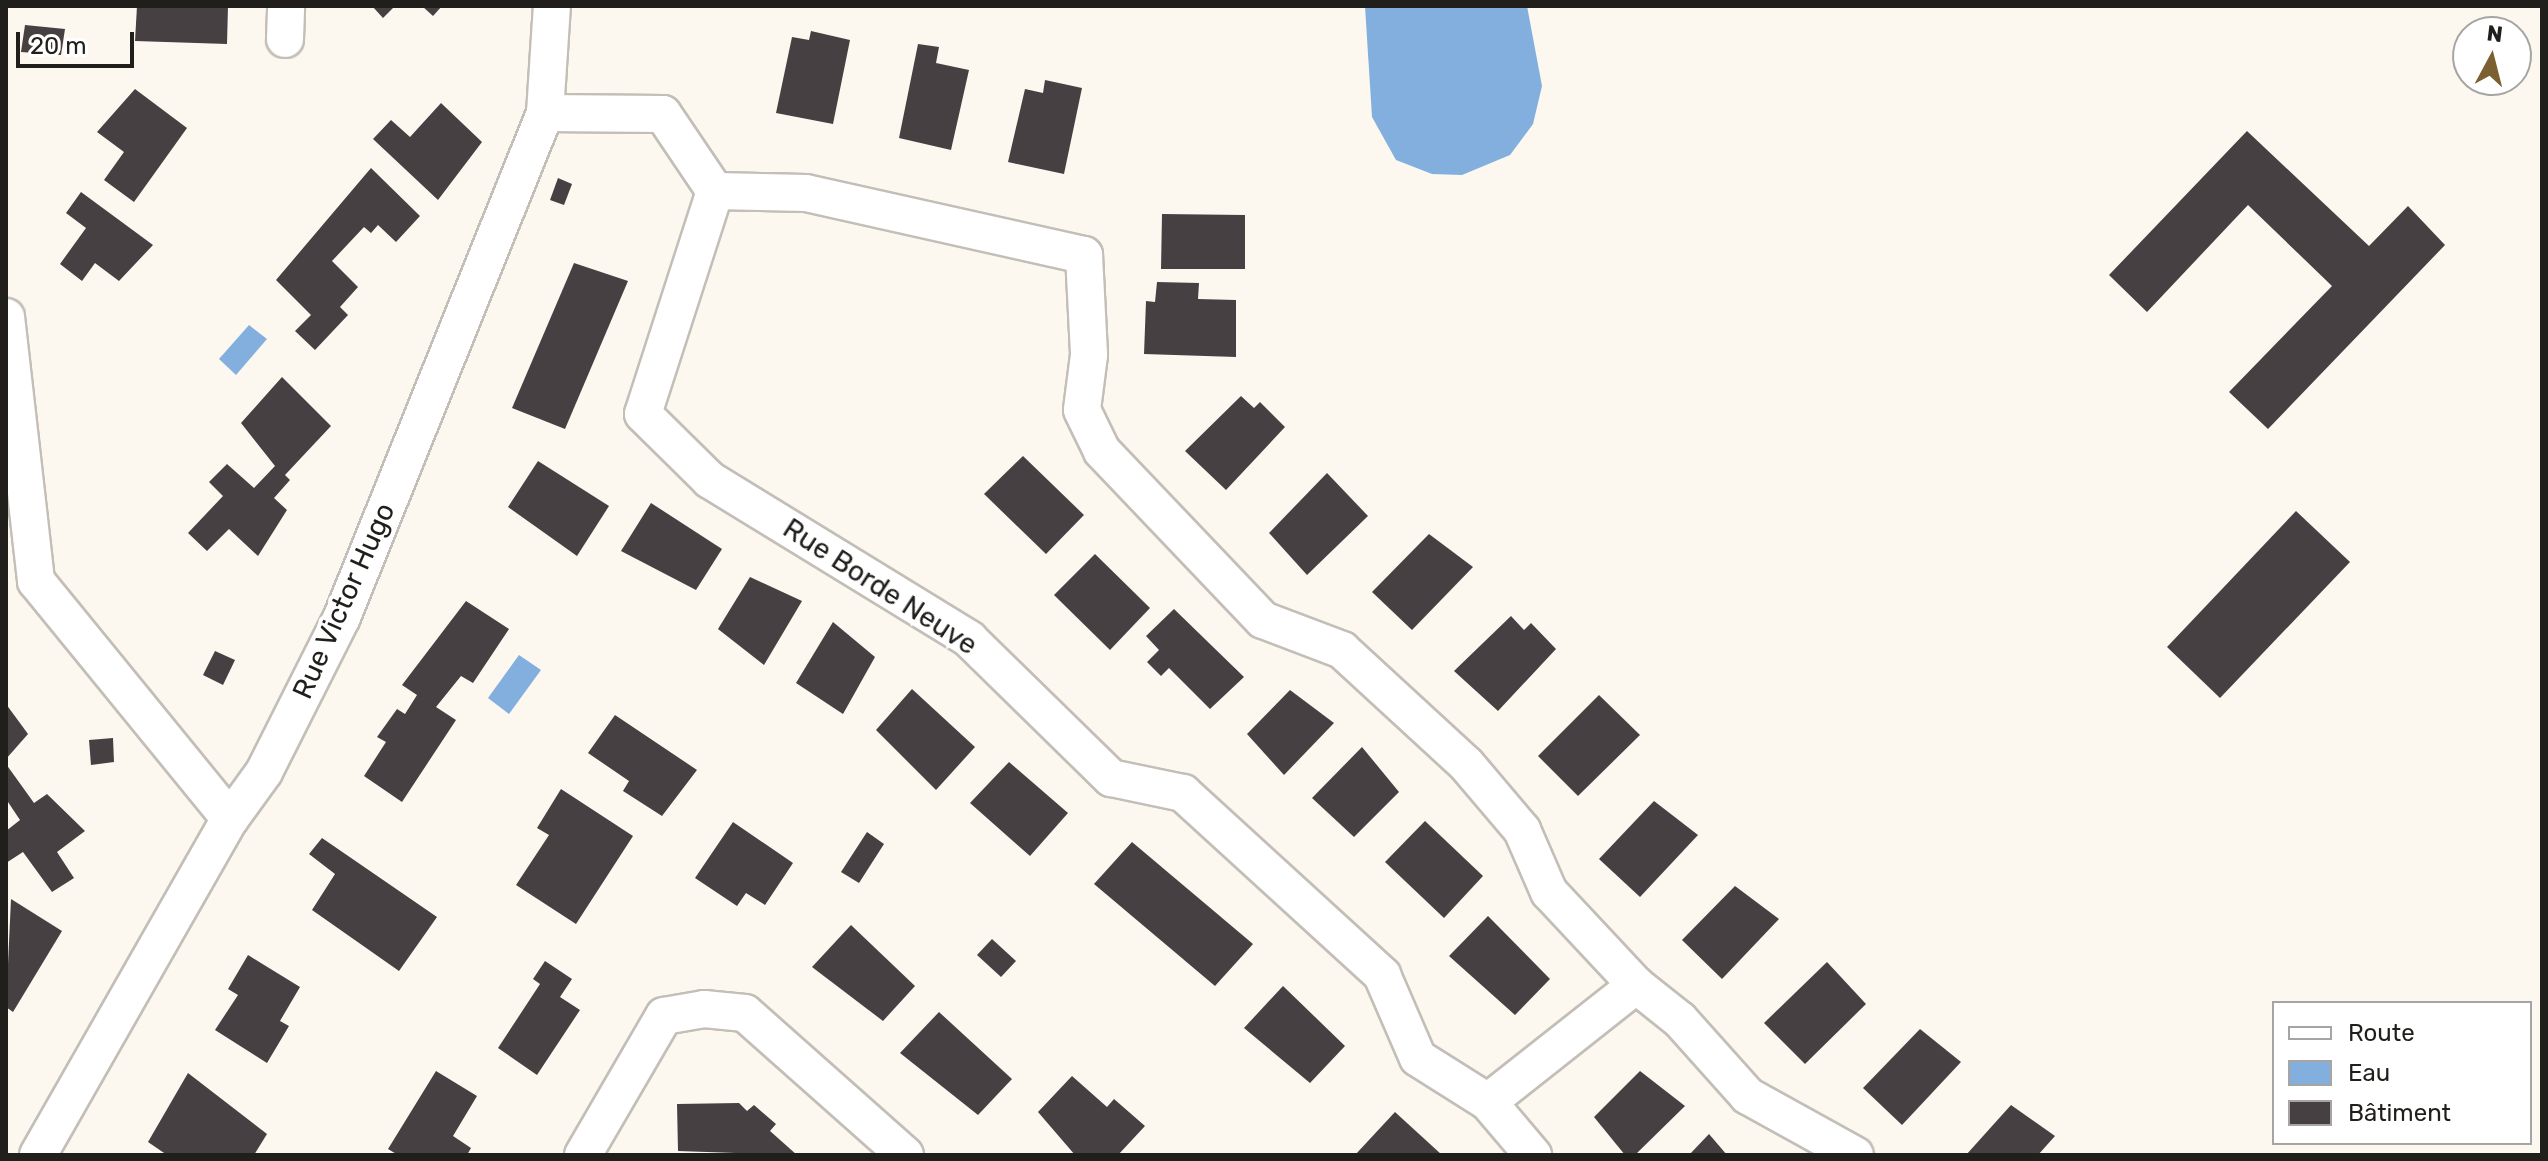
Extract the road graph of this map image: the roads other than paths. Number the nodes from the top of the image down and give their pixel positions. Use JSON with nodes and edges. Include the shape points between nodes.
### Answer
{"nodes":[{"id":1,"x":552,"y":6,"type":"edge"},
{"id":2,"x":545,"y":113,"type":"junction"},
{"id":3,"x":715,"y":191,"type":"junction"},
{"id":4,"x":6,"y":317,"type":"edge"},
{"id":5,"x":21,"y":579,"type":"edge"},
{"id":6,"x":230,"y":819,"type":"junction"},
{"id":7,"x":1636,"y":985,"type":"junction"},
{"id":8,"x":1488,"y":1102,"type":"junction"},
{"id":9,"x":38,"y":1155,"type":"edge"},
{"id":10,"x":583,"y":1155,"type":"edge"},
{"id":11,"x":905,"y":1155,"type":"edge"},
{"id":12,"x":1533,"y":1155,"type":"edge"},
{"id":13,"x":1855,"y":1155,"type":"edge"}],
"edges":[{"from":1,"to":2,"type":"street","name":"Rue Victor Hugo"},
{"from":2,"to":3,"type":"street","via":[[663,114]]},
{"from":2,"to":6,"type":"street","name":"Rue Victor Hugo","via":[[342,617],[264,772]]},
{"from":3,"to":7,"type":"street","via":[[806,193],[1084,255],[1089,355],[1082,410],[1102,451],[1237,584],[1263,620],[1342,650],[1466,764],[1522,830],[1549,892]]},
{"from":3,"to":8,"type":"street","name":"Rue Borde Neuve","via":[[643,414],[710,480],[969,639],[1111,778],[1183,793],[1382,975],[1418,1058]]},
{"from":4,"to":5,"type":"street"},
{"from":5,"to":6,"type":"street"},
{"from":6,"to":9,"type":"street","name":"Rue Victor Hugo"},
{"from":7,"to":8,"type":"street"},
{"from":7,"to":13,"type":"street","via":[[1680,1020],[1748,1096]]},
{"from":8,"to":12,"type":"street","name":"Rue Borde Neuve"},
{"from":10,"to":11,"type":"street","via":[[664,1016],[704,1009],[745,1013]]}]}
